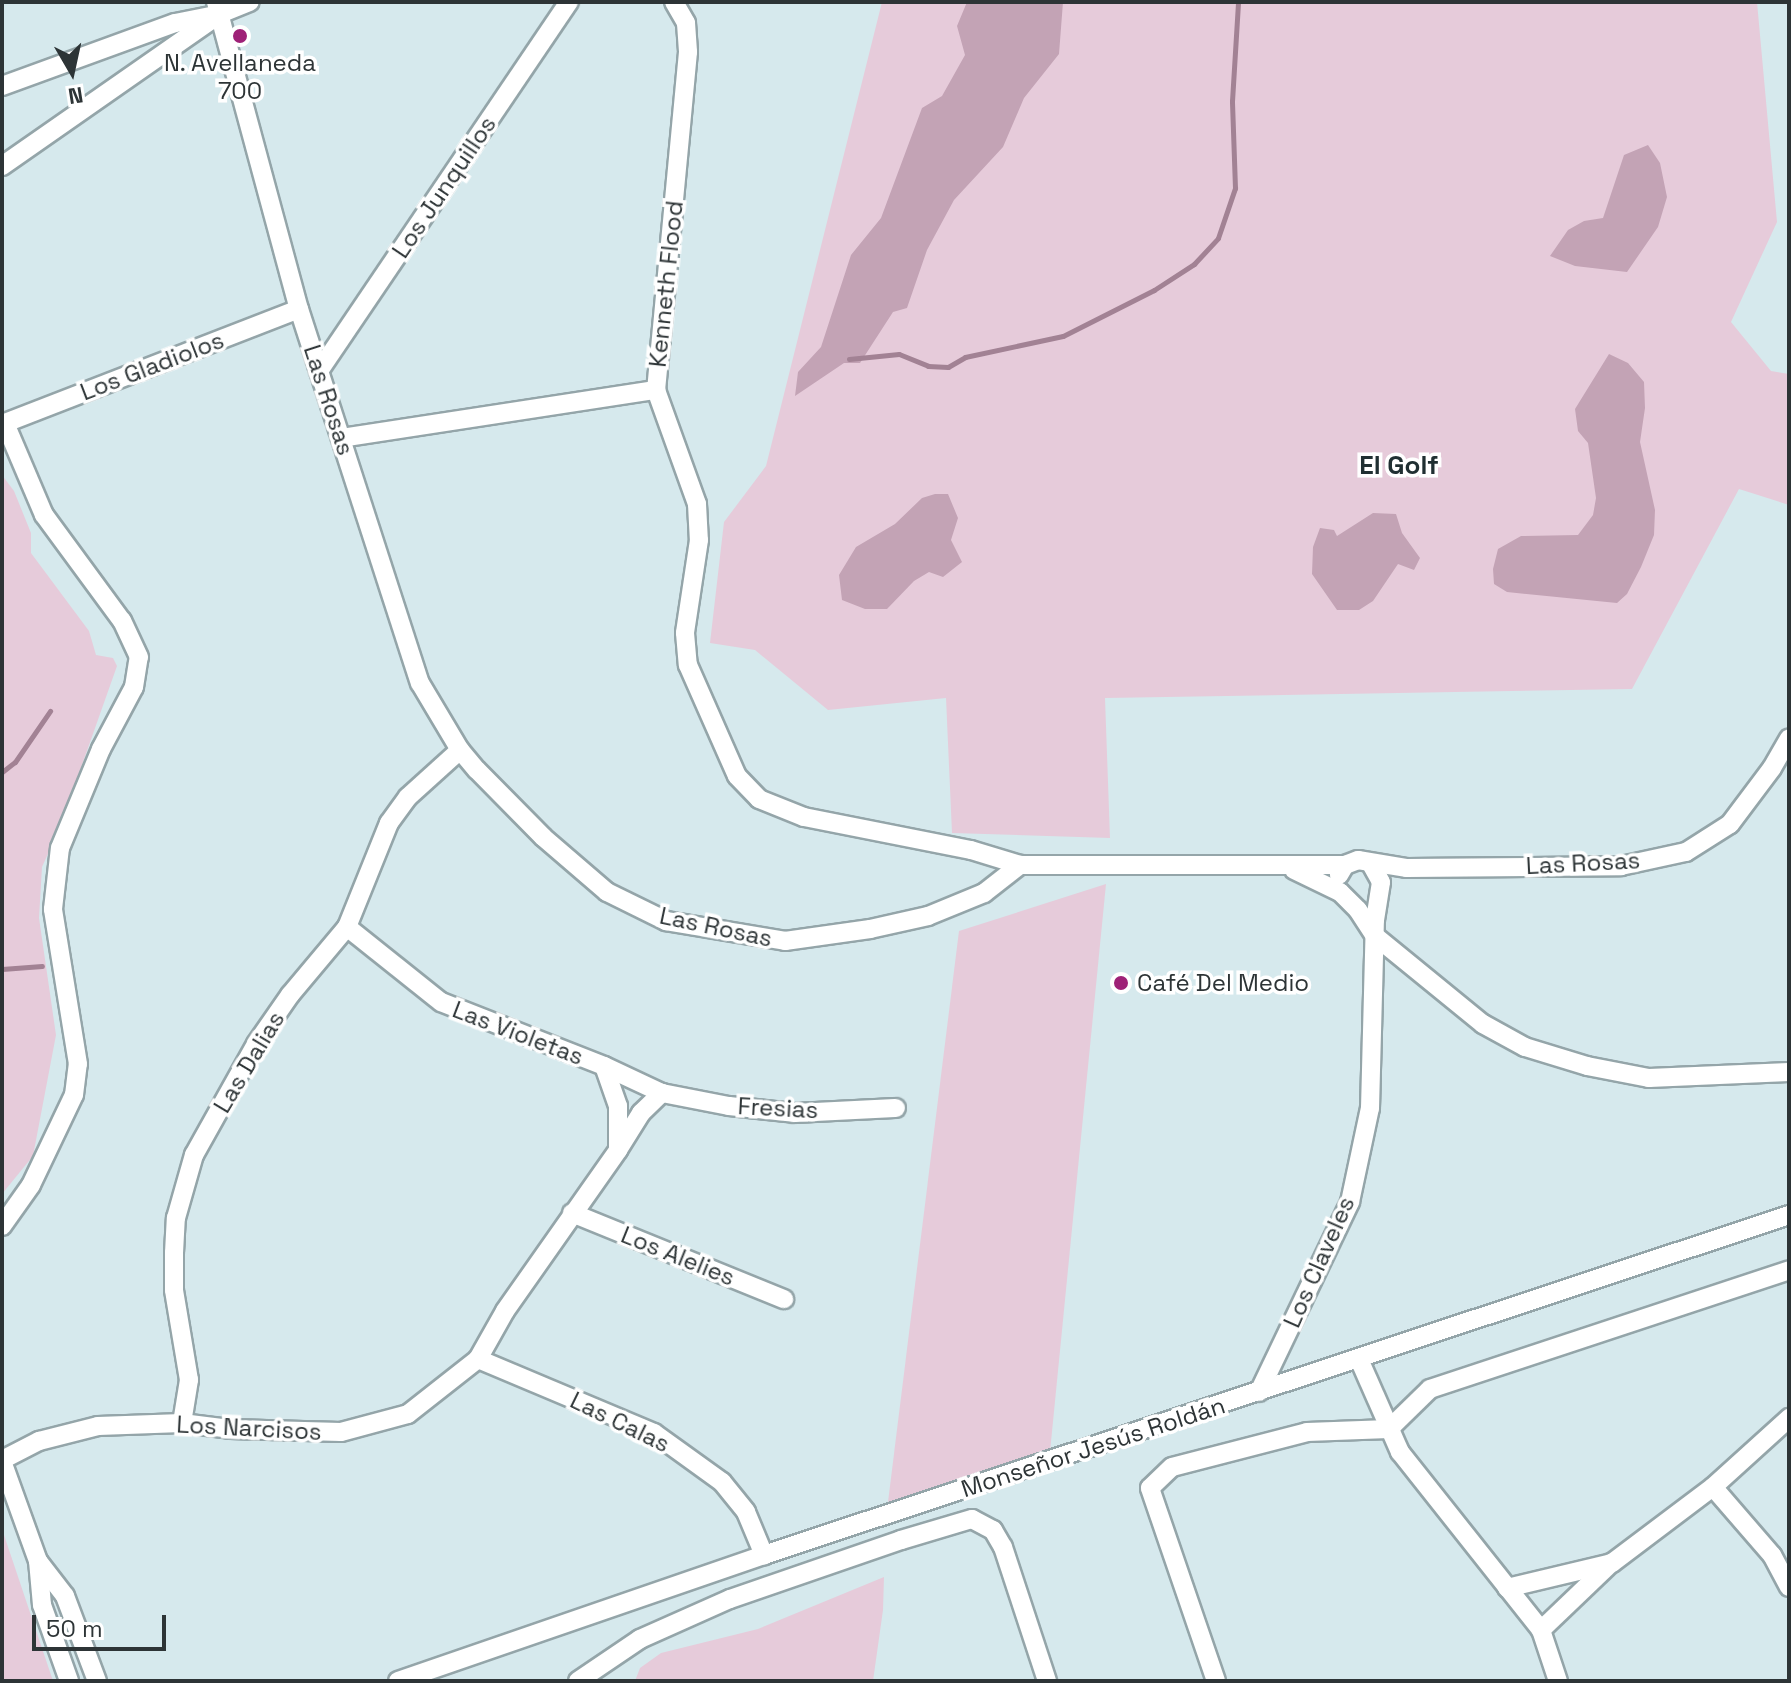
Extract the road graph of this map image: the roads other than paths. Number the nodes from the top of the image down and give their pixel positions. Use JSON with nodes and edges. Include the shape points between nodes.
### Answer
{"nodes":[{"id":1,"x":250,"y":2,"type":"edge"},
{"id":2,"x":569,"y":2,"type":"edge"},
{"id":3,"x":674,"y":2,"type":"edge"},
{"id":4,"x":218,"y":8,"type":"edge"},
{"id":5,"x":2,"y":86,"type":"edge"},
{"id":6,"x":2,"y":166,"type":"edge"},
{"id":7,"x":299,"y":309,"type":"junction"},
{"id":8,"x":319,"y":371,"type":"junction"},
{"id":9,"x":656,"y":390,"type":"junction"},
{"id":10,"x":341,"y":438,"type":"junction"},
{"id":11,"x":1789,"y":738,"type":"edge"},
{"id":12,"x":460,"y":750,"type":"junction"},
{"id":13,"x":1371,"y":864,"type":"junction"},
{"id":14,"x":1020,"y":865,"type":"junction"},
{"id":15,"x":1345,"y":865,"type":"junction"},
{"id":16,"x":1284,"y":866,"type":"junction"},
{"id":17,"x":1407,"y":868,"type":"junction"},
{"id":18,"x":1379,"y":889,"type":"junction"},
{"id":19,"x":1345,"y":897,"type":"junction"},
{"id":20,"x":347,"y":927,"type":"junction"},
{"id":21,"x":1375,"y":936,"type":"junction"},
{"id":22,"x":1410,"y":965,"type":"junction"},
{"id":23,"x":1374,"y":972,"type":"junction"},
{"id":24,"x":604,"y":1066,"type":"junction"},
{"id":25,"x":1789,"y":1072,"type":"edge"},
{"id":26,"x":662,"y":1093,"type":"junction"},
{"id":27,"x":896,"y":1108,"type":"dead end"},
{"id":28,"x":618,"y":1150,"type":"junction"},
{"id":29,"x":572,"y":1213,"type":"junction"},
{"id":30,"x":1789,"y":1215,"type":"edge"},
{"id":31,"x":2,"y":1226,"type":"edge"},
{"id":32,"x":1789,"y":1270,"type":"edge"},
{"id":33,"x":784,"y":1299,"type":"dead end"},
{"id":34,"x":478,"y":1359,"type":"junction"},
{"id":35,"x":1359,"y":1359,"type":"junction"},
{"id":36,"x":1259,"y":1392,"type":"junction"},
{"id":37,"x":1789,"y":1418,"type":"edge"},
{"id":38,"x":182,"y":1423,"type":"junction"},
{"id":39,"x":1389,"y":1429,"type":"junction"},
{"id":40,"x":2,"y":1461,"type":"edge"},
{"id":41,"x":1713,"y":1487,"type":"junction"},
{"id":42,"x":764,"y":1555,"type":"junction"},
{"id":43,"x":38,"y":1561,"type":"junction"},
{"id":44,"x":1612,"y":1563,"type":"junction"},
{"id":45,"x":1789,"y":1587,"type":"edge"},
{"id":46,"x":1507,"y":1588,"type":"junction"},
{"id":47,"x":1541,"y":1630,"type":"junction"},
{"id":48,"x":69,"y":1681,"type":"edge"},
{"id":49,"x":97,"y":1681,"type":"edge"},
{"id":50,"x":398,"y":1681,"type":"edge"},
{"id":51,"x":578,"y":1681,"type":"edge"},
{"id":52,"x":1047,"y":1681,"type":"edge"},
{"id":53,"x":1216,"y":1681,"type":"edge"},
{"id":54,"x":1558,"y":1681,"type":"edge"}],
"edges":[{"from":1,"to":4,"type":"street"},
{"from":2,"to":8,"type":"street","name":"Los Junquillos"},
{"from":3,"to":9,"type":"street","name":"Kenneth Flood","via":[[686,23],[688,52]]},
{"from":4,"to":5,"type":"street"},
{"from":4,"to":6,"type":"street"},
{"from":4,"to":7,"type":"street","name":"Las Rosas"},
{"from":7,"to":8,"type":"street","name":"Las Rosas"},
{"from":7,"to":31,"type":"street","name":"Los Gladiolos","via":[[5,423],[44,515],[122,621],[139,657],[134,687],[101,749],[60,848],[53,909],[78,1064],[74,1095],[31,1185]]},
{"from":8,"to":10,"type":"street","name":"Las Rosas"},
{"from":9,"to":10,"type":"street"},
{"from":9,"to":14,"type":"street","name":"Kenneth Flood","via":[[697,504],[699,540],[685,633],[688,665],[737,776],[759,799],[804,817],[971,850]]},
{"from":10,"to":12,"type":"street","name":"Las Rosas","via":[[420,683]]},
{"from":11,"to":17,"type":"street","name":"Las Rosas","via":[[1730,824],[1686,852],[1621,866]]},
{"from":12,"to":14,"type":"street","name":"Las Rosas","via":[[543,837],[607,892],[666,921],[785,941],[870,929],[928,916],[984,893]]},
{"from":12,"to":20,"type":"street","name":"Las Dalias","via":[[408,797],[389,823]]},
{"from":13,"to":15,"type":"street","via":[[1358,860]]},
{"from":13,"to":17,"type":"street","name":"Las Rosas"},
{"from":13,"to":18,"type":"street","via":[[1379,874]]},
{"from":14,"to":16,"type":"street"},
{"from":15,"to":16,"type":"street"},
{"from":15,"to":19,"type":"street","via":[[1338,877]]},
{"from":16,"to":19,"type":"street"},
{"from":17,"to":18,"type":"street"},
{"from":18,"to":19,"type":"street","via":[[1370,900]]},
{"from":18,"to":21,"type":"street","name":"Los Claveles"},
{"from":19,"to":21,"type":"street"},
{"from":20,"to":24,"type":"street","name":"Las Violetas","via":[[441,1002]]},
{"from":20,"to":38,"type":"street","name":"Las Dalias","via":[[256,1044],[194,1155],[183,1186],[174,1253],[174,1290],[189,1380]]},
{"from":21,"to":22,"type":"street"},
{"from":21,"to":23,"type":"street","name":"Los Claveles"},
{"from":22,"to":23,"type":"street","via":[[1390,962]]},
{"from":22,"to":25,"type":"street","via":[[1483,1024],[1525,1047],[1587,1066],[1649,1078]]},
{"from":23,"to":36,"type":"street","name":"Los Claveles","via":[[1370,1108],[1350,1202]]},
{"from":24,"to":26,"type":"street","name":"Las Violetas"},
{"from":24,"to":28,"type":"street","via":[[618,1106]]},
{"from":26,"to":27,"type":"street","name":"Fresias","via":[[794,1113]]},
{"from":26,"to":28,"type":"street","name":"Los Narcisos","via":[[641,1113]]},
{"from":28,"to":29,"type":"street","name":"Los Narcisos"},
{"from":29,"to":33,"type":"street","name":"Los Alelies"},
{"from":29,"to":34,"type":"street","name":"Los Narcisos"},
{"from":30,"to":35,"type":"street","name":"Monseñor Jesús Roldán"},
{"from":32,"to":39,"type":"street","via":[[1430,1389]]},
{"from":34,"to":38,"type":"street","name":"Los Narcisos","via":[[408,1414],[341,1432]]},
{"from":34,"to":42,"type":"street","name":"Las Calas","via":[[654,1433],[722,1482],[746,1512]]},
{"from":35,"to":36,"type":"street","name":"Monseñor Jesús Roldán"},
{"from":35,"to":39,"type":"street"},
{"from":36,"to":42,"type":"street","name":"Monseñor Jesús Roldán"},
{"from":37,"to":41,"type":"street"},
{"from":38,"to":40,"type":"street","name":"Los Narcisos","via":[[98,1426],[39,1441]]},
{"from":39,"to":46,"type":"street","via":[[1400,1452]]},
{"from":39,"to":53,"type":"street","via":[[1307,1432],[1172,1467],[1150,1488]]},
{"from":40,"to":43,"type":"street"},
{"from":41,"to":44,"type":"street"},
{"from":41,"to":45,"type":"street","via":[[1772,1555]]},
{"from":42,"to":50,"type":"street","name":"Monseñor Jesús Roldán"},
{"from":43,"to":48,"type":"street","via":[[42,1605]]},
{"from":43,"to":49,"type":"street","via":[[65,1596]]},
{"from":44,"to":46,"type":"street"},
{"from":44,"to":47,"type":"street"},
{"from":46,"to":47,"type":"street"},
{"from":47,"to":54,"type":"street"},
{"from":51,"to":52,"type":"street","via":[[640,1639],[730,1599],[972,1519],[993,1530],[1003,1547]]}]}
